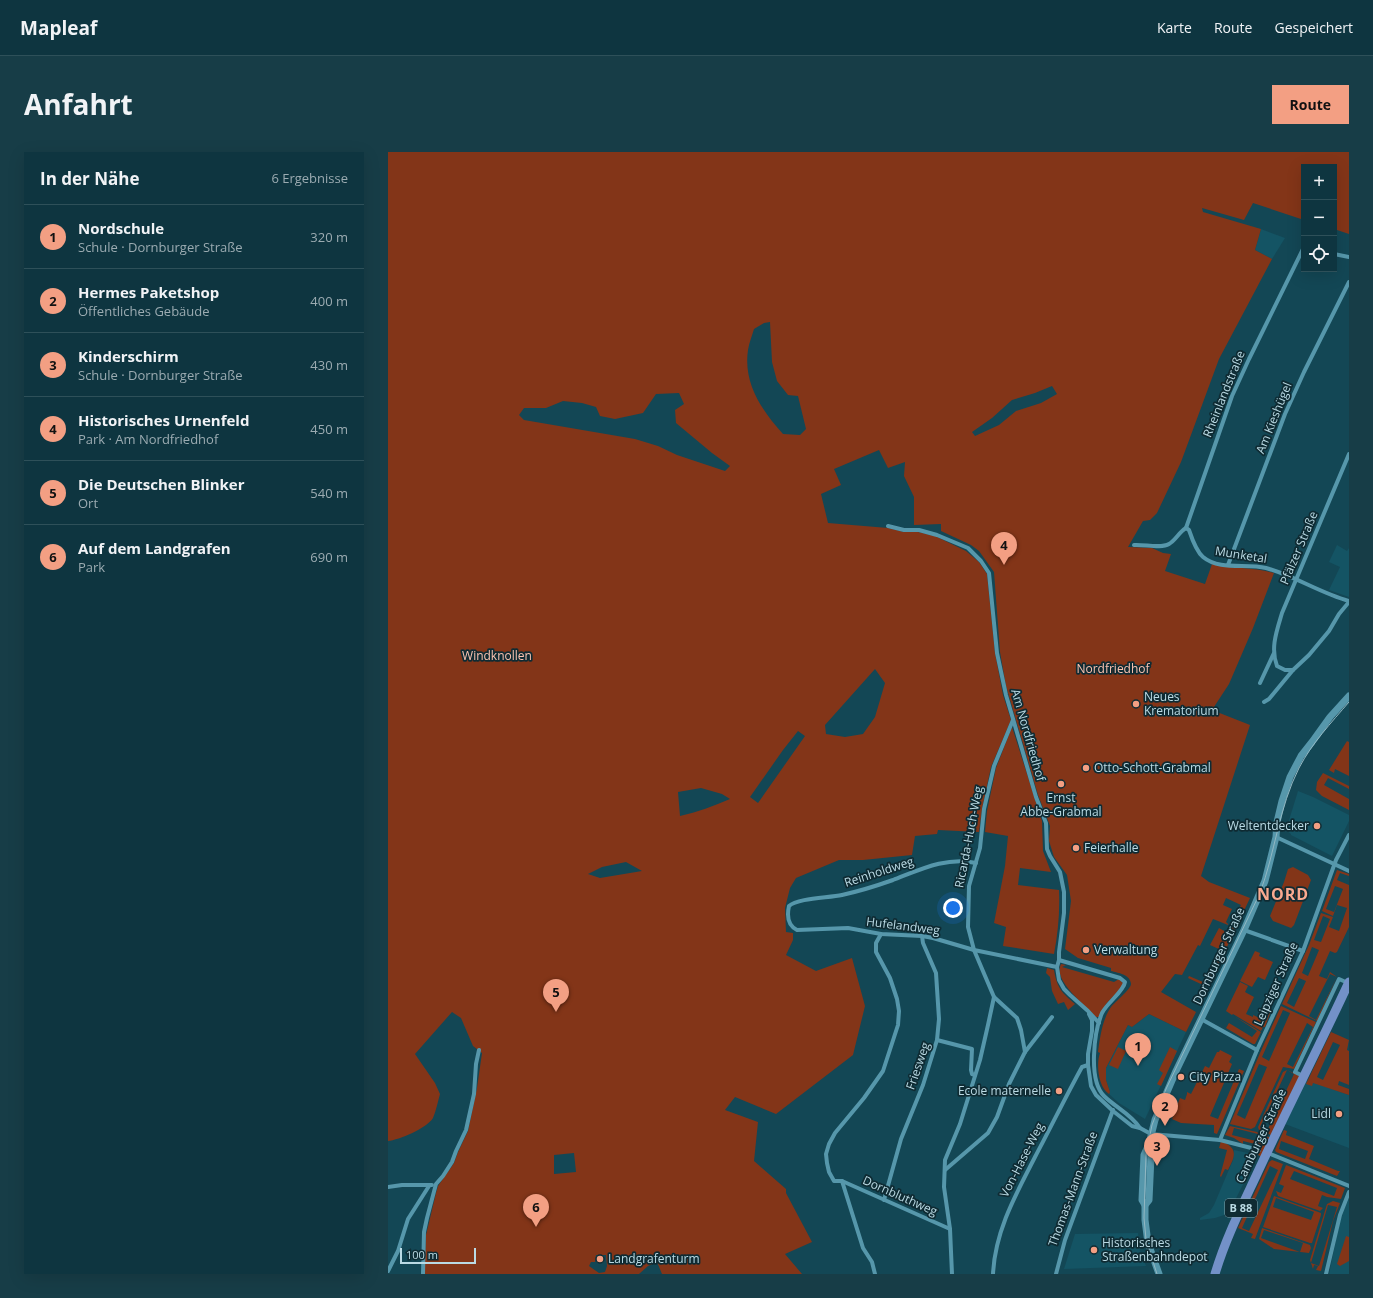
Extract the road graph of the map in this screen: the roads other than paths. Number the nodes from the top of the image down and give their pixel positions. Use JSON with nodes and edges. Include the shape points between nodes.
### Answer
{"nodes":[{"id":1,"x":1301,"y":253,"type":"edge"},
{"id":2,"x":1337,"y":254,"type":"edge"},
{"id":3,"x":1349,"y":256,"type":"edge"},
{"id":4,"x":1349,"y":282,"type":"edge"},
{"id":5,"x":1349,"y":454,"type":"edge"},
{"id":6,"x":888,"y":526,"type":"dead end"},
{"id":7,"x":1186,"y":528,"type":"junction"},
{"id":8,"x":1134,"y":545,"type":"dead end"},
{"id":9,"x":1228,"y":565,"type":"junction"},
{"id":10,"x":1296,"y":579,"type":"junction"},
{"id":11,"x":1349,"y":602,"type":"edge"},
{"id":12,"x":1274,"y":653,"type":"junction"},
{"id":13,"x":1292,"y":670,"type":"junction"},
{"id":14,"x":1260,"y":683,"type":"dead end"},
{"id":15,"x":1349,"y":696,"type":"edge"},
{"id":16,"x":1264,"y":702,"type":"dead end"},
{"id":17,"x":1013,"y":720,"type":"junction"},
{"id":18,"x":1349,"y":835,"type":"edge"},
{"id":19,"x":1276,"y":837,"type":"junction"},
{"id":20,"x":976,"y":863,"type":"junction"},
{"id":21,"x":1334,"y":864,"type":"junction"},
{"id":22,"x":1349,"y":871,"type":"edge"},
{"id":23,"x":789,"y":906,"type":"joint"},
{"id":24,"x":1244,"y":930,"type":"junction"},
{"id":25,"x":880,"y":934,"type":"junction"},
{"id":26,"x":922,"y":936,"type":"junction"},
{"id":27,"x":974,"y":950,"type":"junction"},
{"id":28,"x":1303,"y":951,"type":"junction"},
{"id":29,"x":1059,"y":960,"type":"junction"},
{"id":30,"x":1057,"y":967,"type":"junction"},
{"id":31,"x":1349,"y":982,"type":"edge"},
{"id":32,"x":994,"y":997,"type":"junction"},
{"id":33,"x":1088,"y":1011,"type":"junction"},
{"id":34,"x":1052,"y":1017,"type":"dead end"},
{"id":35,"x":1201,"y":1019,"type":"junction"},
{"id":36,"x":1098,"y":1023,"type":"junction"},
{"id":37,"x":1318,"y":1023,"type":"junction"},
{"id":38,"x":1327,"y":1028,"type":"junction"},
{"id":39,"x":937,"y":1040,"type":"junction"},
{"id":40,"x":479,"y":1050,"type":"dead end"},
{"id":41,"x":1257,"y":1050,"type":"junction"},
{"id":42,"x":1025,"y":1052,"type":"junction"},
{"id":43,"x":1088,"y":1065,"type":"junction"},
{"id":44,"x":974,"y":1075,"type":"junction"},
{"id":45,"x":1303,"y":1076,"type":"junction"},
{"id":46,"x":1116,"y":1107,"type":"junction"},
{"id":47,"x":1113,"y":1111,"type":"junction"},
{"id":48,"x":1140,"y":1128,"type":"junction"},
{"id":49,"x":1151,"y":1134,"type":"junction"},
{"id":50,"x":1220,"y":1140,"type":"junction"},
{"id":51,"x":1263,"y":1151,"type":"junction"},
{"id":52,"x":945,"y":1170,"type":"junction"},
{"id":53,"x":842,"y":1181,"type":"junction"},
{"id":54,"x":436,"y":1184,"type":"junction"},
{"id":55,"x":430,"y":1186,"type":"junction"},
{"id":56,"x":1349,"y":1186,"type":"edge"},
{"id":57,"x":388,"y":1187,"type":"edge"},
{"id":58,"x":1349,"y":1192,"type":"edge"},
{"id":59,"x":884,"y":1200,"type":"junction"},
{"id":60,"x":950,"y":1230,"type":"junction"},
{"id":61,"x":388,"y":1269,"type":"edge"},
{"id":62,"x":422,"y":1274,"type":"edge"},
{"id":63,"x":875,"y":1274,"type":"edge"},
{"id":64,"x":952,"y":1274,"type":"edge"},
{"id":65,"x":993,"y":1274,"type":"edge"},
{"id":66,"x":1056,"y":1274,"type":"edge"},
{"id":67,"x":1158,"y":1274,"type":"edge"},
{"id":68,"x":1214,"y":1274,"type":"edge"},
{"id":69,"x":1326,"y":1274,"type":"edge"}],
"edges":[{"from":1,"to":7,"type":"street","name":"Rheinlandstraße","via":[[1232,396]]},
{"from":2,"to":3,"type":"street"},
{"from":4,"to":9,"type":"street","name":"Am Kieshügel","via":[[1290,402]]},
{"from":5,"to":10,"type":"street","name":"Pfälzer Straße"},
{"from":6,"to":17,"type":"street","name":"Am Nordfriedhof","via":[[919,530],[968,548],[989,573],[997,653]]},
{"from":7,"to":8,"type":"street","via":[[1165,546]]},
{"from":7,"to":9,"type":"street","name":"Munketal","via":[[1203,558]]},
{"from":9,"to":10,"type":"street","name":"Munketal","via":[[1265,568]]},
{"from":10,"to":11,"type":"street","name":"Munketal"},
{"from":10,"to":12,"type":"street","name":"Pfälzer Straße","via":[[1276,633]]},
{"from":11,"to":13,"type":"street","via":[[1309,655]]},
{"from":12,"to":13,"type":"street","via":[[1277,666]]},
{"from":12,"to":14,"type":"street","name":"Pfälzer Straße"},
{"from":13,"to":16,"type":"street"},
{"from":15,"to":19,"type":"street","name":"Dornburger Straße","via":[[1301,756],[1290,777],[1277,822]]},
{"from":17,"to":20,"type":"street","name":"Ricarda-Huch-Weg","via":[[994,766]]},
{"from":17,"to":29,"type":"street","name":"Am Nordfriedhof","via":[[1046,823],[1050,856],[1060,872],[1064,888]]},
{"from":18,"to":21,"type":"street","name":"Leipziger Straße"},
{"from":19,"to":21,"type":"street"},
{"from":19,"to":24,"type":"street","name":"Dornburger Straße","via":[[1265,881]]},
{"from":20,"to":23,"type":"street","name":"Reinholdweg","via":[[966,860],[944,862],[859,891],[797,901]]},
{"from":20,"to":27,"type":"street","name":"Ricarda-Huch-Weg","via":[[969,886],[968,907],[968,927]]},
{"from":21,"to":22,"type":"street"},
{"from":21,"to":28,"type":"street","name":"Leipziger Straße"},
{"from":23,"to":25,"type":"street","name":"Hufelandweg","via":[[788,919],[792,928],[797,930],[848,928]]},
{"from":24,"to":28,"type":"street"},
{"from":24,"to":35,"type":"street","name":"Dornburger Straße"},
{"from":25,"to":26,"type":"street","name":"Hufelandweg"},
{"from":25,"to":53,"type":"street","name":"Dornbluthweg","via":[[876,952],[890,978],[897,999],[898,1025],[883,1071],[829,1144],[826,1154],[829,1172],[834,1181]]},
{"from":26,"to":27,"type":"street","name":"Hufelandweg"},
{"from":26,"to":39,"type":"street","name":"Friesweg","via":[[936,973],[939,1019]]},
{"from":27,"to":30,"type":"street","name":"Hufelandweg"},
{"from":27,"to":32,"type":"street","name":"Ricarda-Huch-Weg"},
{"from":28,"to":41,"type":"street","name":"Leipziger Straße"},
{"from":29,"to":30,"type":"street"},
{"from":29,"to":36,"type":"street","via":[[1124,981],[1124,987],[1106,1007]]},
{"from":30,"to":33,"type":"street","via":[[1064,989]]},
{"from":31,"to":37,"type":"street","name":"Camburger Straße","via":[[1339,979]]},
{"from":31,"to":38,"type":"main road","name":"Camburger Straße","number":"B 88"},
{"from":32,"to":42,"type":"street","via":[[1017,1018]]},
{"from":32,"to":44,"type":"street"},
{"from":33,"to":36,"type":"street"},
{"from":33,"to":43,"type":"street","via":[[1092,1020]]},
{"from":34,"to":42,"type":"street"},
{"from":35,"to":41,"type":"street"},
{"from":35,"to":49,"type":"street","name":"Dornburger Straße","via":[[1160,1106]]},
{"from":36,"to":46,"type":"street","via":[[1094,1052],[1095,1074],[1102,1094]]},
{"from":37,"to":38,"type":"street"},
{"from":37,"to":45,"type":"street","name":"Camburger Straße","via":[[1295,1072]]},
{"from":38,"to":45,"type":"main road","name":"Camburger Straße","number":"B 88"},
{"from":39,"to":44,"type":"street","via":[[972,1049],[971,1070]]},
{"from":39,"to":59,"type":"street","name":"Friesweg","via":[[923,1085],[901,1139]]},
{"from":40,"to":54,"type":"street","via":[[474,1094],[466,1130],[452,1162]]},
{"from":41,"to":50,"type":"street","name":"Leipziger Straße"},
{"from":42,"to":52,"type":"street","via":[[988,1133]]},
{"from":43,"to":47,"type":"street","via":[[1091,1086],[1096,1096]]},
{"from":43,"to":65,"type":"street","name":"Von-Hase-Weg","via":[[1082,1067],[1069,1090],[1010,1207],[998,1242]]},
{"from":44,"to":52,"type":"street","via":[[960,1124],[945,1160]]},
{"from":45,"to":51,"type":"main road","name":"Camburger Straße","number":"B 88"},
{"from":46,"to":47,"type":"street"},
{"from":46,"to":48,"type":"street"},
{"from":47,"to":48,"type":"street","via":[[1132,1126]]},
{"from":47,"to":66,"type":"street","name":"Thomas-Mann-Straße","via":[[1065,1240]]},
{"from":48,"to":49,"type":"street"},
{"from":49,"to":50,"type":"street"},
{"from":49,"to":67,"type":"street","name":"Dornburger Straße","via":[[1144,1155],[1142,1200],[1145,1205],[1148,1243]]},
{"from":50,"to":51,"type":"street"},
{"from":51,"to":56,"type":"street"},
{"from":51,"to":68,"type":"main road","name":"Camburger Straße","number":"B 88"},
{"from":52,"to":60,"type":"street","via":[[944,1187]]},
{"from":53,"to":59,"type":"street","name":"Dornbluthweg"},
{"from":53,"to":63,"type":"street","via":[[863,1248],[872,1262]]},
{"from":54,"to":55,"type":"street"},
{"from":54,"to":62,"type":"street","via":[[424,1232]]},
{"from":55,"to":57,"type":"street"},
{"from":55,"to":61,"type":"street","via":[[408,1219],[398,1251]]},
{"from":58,"to":69,"type":"street","via":[[1340,1215]]},
{"from":59,"to":60,"type":"street","name":"Dornbluthweg"},
{"from":60,"to":64,"type":"street"}]}
